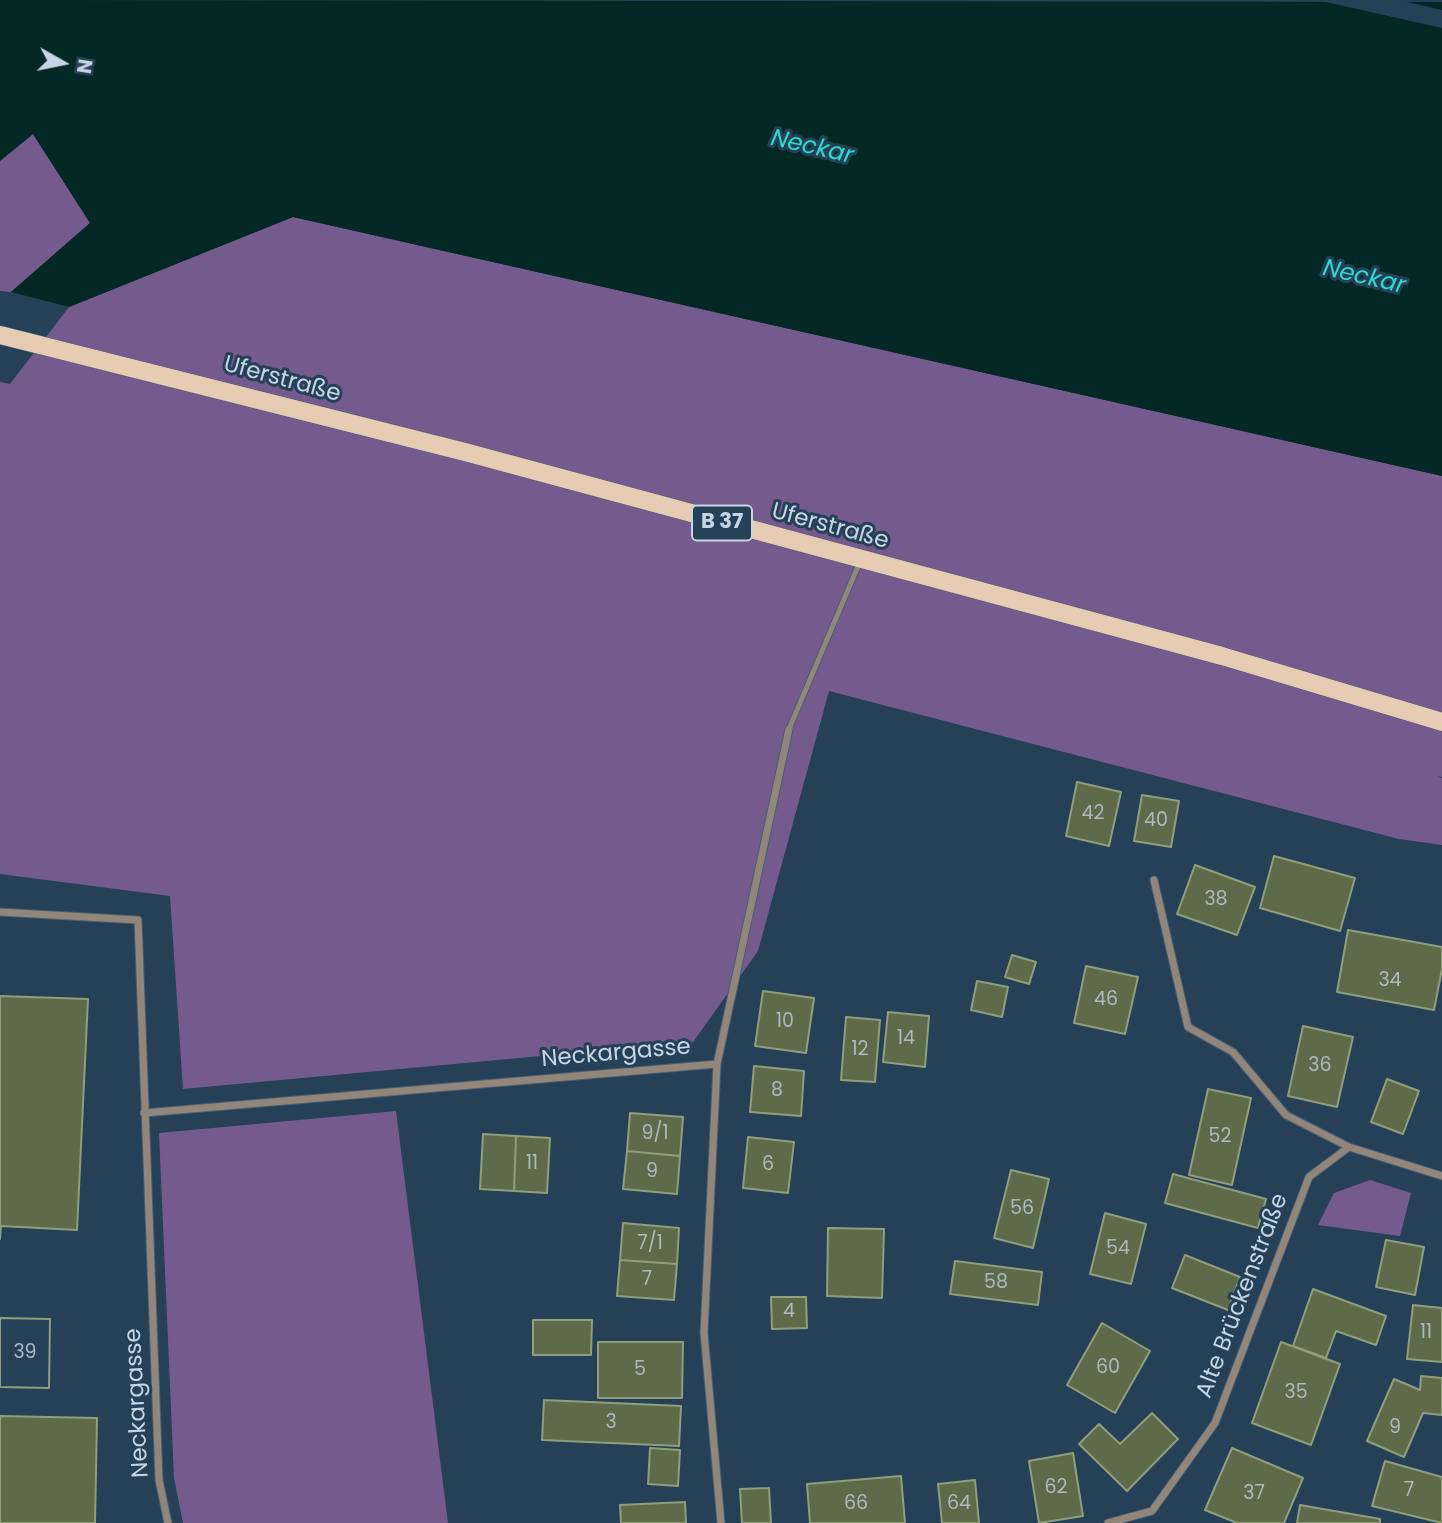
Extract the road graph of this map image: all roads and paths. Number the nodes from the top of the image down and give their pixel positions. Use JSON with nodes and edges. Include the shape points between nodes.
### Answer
{"nodes":[{"id":1,"x":0,"y":335,"type":"edge"},
{"id":2,"x":756,"y":537,"type":"dead end"},
{"id":3,"x":859,"y":564,"type":"junction"},
{"id":4,"x":1256,"y":671,"type":"dead end"},
{"id":5,"x":1442,"y":722,"type":"edge"},
{"id":6,"x":789,"y":729,"type":"joint"},
{"id":7,"x":1154,"y":880,"type":"dead end"},
{"id":8,"x":0,"y":912,"type":"edge"},
{"id":9,"x":717,"y":1064,"type":"junction"},
{"id":10,"x":144,"y":1113,"type":"junction"},
{"id":11,"x":1349,"y":1147,"type":"junction"},
{"id":12,"x":1442,"y":1176,"type":"edge"},
{"id":13,"x":168,"y":1523,"type":"edge"},
{"id":14,"x":721,"y":1523,"type":"edge"},
{"id":15,"x":1108,"y":1523,"type":"edge"}],
"edges":[{"from":1,"to":5,"type":"main road","name":"Uferstraße","number":"B 37","via":[[465,452],[1222,656]]},
{"from":2,"to":3,"type":"lane"},
{"from":3,"to":4,"type":"lane"},
{"from":3,"to":6,"type":"lane"},
{"from":6,"to":9,"type":"street"},
{"from":7,"to":11,"type":"street","via":[[1188,1027],[1233,1052],[1286,1115]]},
{"from":8,"to":10,"type":"street","name":"Neckargasse","via":[[138,920]]},
{"from":9,"to":10,"type":"street","name":"Neckargasse"},
{"from":9,"to":14,"type":"street","name":"Neckargasse","via":[[704,1333]]},
{"from":10,"to":13,"type":"street","name":"Neckargasse","via":[[159,1480]]},
{"from":11,"to":12,"type":"street"},
{"from":11,"to":15,"type":"street","name":"Alte Brückenstraße","via":[[1309,1177],[1215,1423],[1152,1511]]}]}
